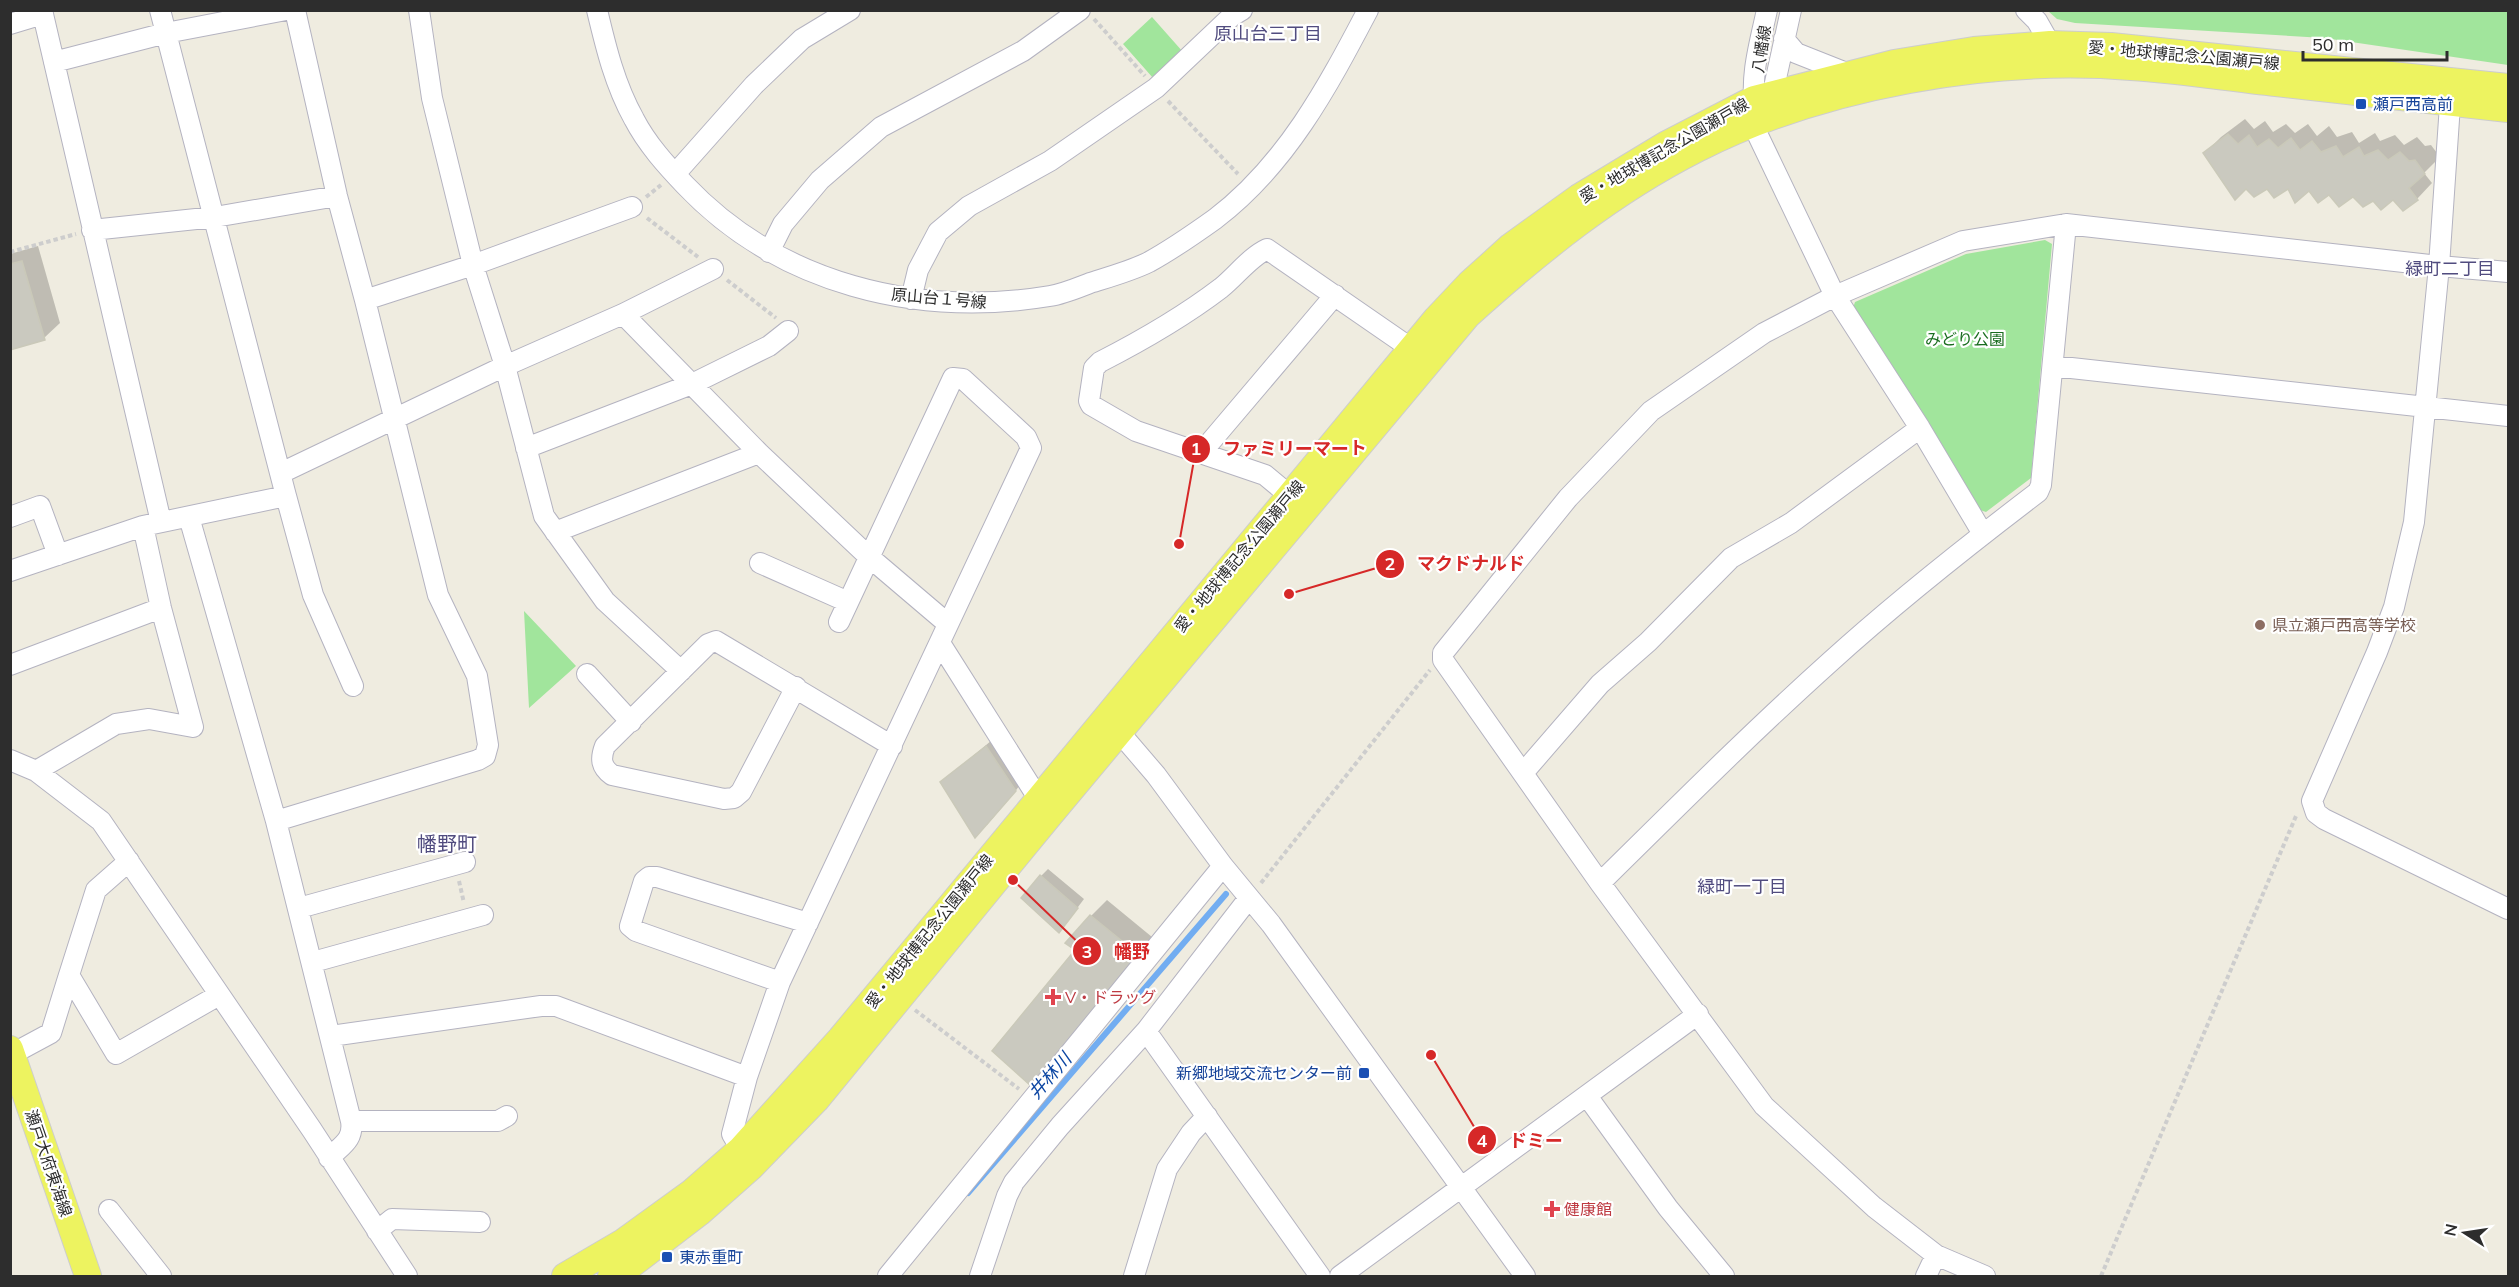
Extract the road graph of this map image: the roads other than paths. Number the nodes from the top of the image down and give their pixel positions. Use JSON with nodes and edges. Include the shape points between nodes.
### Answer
{"nodes":[{"id":1,"x":160,"y":10,"type":"edge"},
{"id":2,"x":286,"y":10,"type":"edge"},
{"id":3,"x":295,"y":10,"type":"edge"},
{"id":4,"x":419,"y":10,"type":"edge"},
{"id":5,"x":597,"y":10,"type":"edge"},
{"id":6,"x":850,"y":10,"type":"edge"},
{"id":7,"x":1080,"y":10,"type":"edge"},
{"id":8,"x":1242,"y":10,"type":"edge"},
{"id":9,"x":1368,"y":10,"type":"edge"},
{"id":10,"x":1767,"y":10,"type":"edge"},
{"id":11,"x":1791,"y":10,"type":"edge"},
{"id":12,"x":2026,"y":10,"type":"edge"},
{"id":13,"x":42,"y":12,"type":"edge"},
{"id":14,"x":226,"y":16,"type":"edge"},
{"id":15,"x":10,"y":24,"type":"edge"},
{"id":16,"x":166,"y":33,"type":"junction"},
{"id":17,"x":1784,"y":39,"type":"junction"},
{"id":18,"x":2050,"y":44,"type":"junction"},
{"id":19,"x":54,"y":62,"type":"junction"},
{"id":20,"x":1849,"y":74,"type":"junction"},
{"id":21,"x":2508,"y":87,"type":"edge"},
{"id":22,"x":2450,"y":92,"type":"junction"},
{"id":23,"x":2508,"y":109,"type":"edge"},
{"id":24,"x":1762,"y":111,"type":"junction"},
{"id":25,"x":675,"y":174,"type":"junction"},
{"id":26,"x":337,"y":196,"type":"junction"},
{"id":27,"x":632,"y":207,"type":"road end"},
{"id":28,"x":215,"y":217,"type":"junction"},
{"id":29,"x":2066,"y":224,"type":"junction"},
{"id":30,"x":92,"y":230,"type":"junction"},
{"id":31,"x":769,"y":252,"type":"junction"},
{"id":32,"x":473,"y":265,"type":"junction"},
{"id":33,"x":2439,"y":266,"type":"junction"},
{"id":34,"x":713,"y":269,"type":"dead end"},
{"id":35,"x":2508,"y":272,"type":"edge"},
{"id":36,"x":1335,"y":295,"type":"junction"},
{"id":37,"x":1835,"y":296,"type":"junction"},
{"id":38,"x":911,"y":299,"type":"junction"},
{"id":39,"x":365,"y":300,"type":"junction"},
{"id":40,"x":623,"y":314,"type":"junction"},
{"id":41,"x":788,"y":332,"type":"dead end"},
{"id":42,"x":1420,"y":354,"type":"junction"},
{"id":43,"x":505,"y":366,"type":"junction"},
{"id":44,"x":2053,"y":366,"type":"junction"},
{"id":45,"x":692,"y":384,"type":"junction"},
{"id":46,"x":2425,"y":406,"type":"junction"},
{"id":47,"x":2508,"y":416,"type":"edge"},
{"id":48,"x":394,"y":420,"type":"junction"},
{"id":49,"x":1920,"y":428,"type":"junction"},
{"id":50,"x":526,"y":448,"type":"junction"},
{"id":51,"x":759,"y":453,"type":"junction"},
{"id":52,"x":1201,"y":453,"type":"junction"},
{"id":53,"x":281,"y":473,"type":"junction"},
{"id":54,"x":1290,"y":495,"type":"junction"},
{"id":55,"x":286,"y":496,"type":"junction"},
{"id":56,"x":10,"y":517,"type":"edge"},
{"id":57,"x":189,"y":517,"type":"junction"},
{"id":58,"x":152,"y":524,"type":"junction"},
{"id":59,"x":555,"y":532,"type":"junction"},
{"id":60,"x":1983,"y":534,"type":"junction"},
{"id":61,"x":58,"y":555,"type":"junction"},
{"id":62,"x":868,"y":556,"type":"junction"},
{"id":63,"x":760,"y":563,"type":"dead end"},
{"id":64,"x":10,"y":570,"type":"edge"},
{"id":65,"x":848,"y":602,"type":"junction"},
{"id":66,"x":161,"y":608,"type":"junction"},
{"id":67,"x":839,"y":622,"type":"dead end"},
{"id":68,"x":948,"y":624,"type":"junction"},
{"id":69,"x":940,"y":643,"type":"junction"},
{"id":70,"x":10,"y":665,"type":"edge"},
{"id":71,"x":681,"y":671,"type":"junction"},
{"id":72,"x":586,"y":674,"type":"dead end"},
{"id":73,"x":352,"y":686,"type":"dead end"},
{"id":74,"x":796,"y":687,"type":"junction"},
{"id":75,"x":631,"y":722,"type":"junction"},
{"id":76,"x":1112,"y":726,"type":"junction"},
{"id":77,"x":892,"y":746,"type":"junction"},
{"id":78,"x":10,"y":760,"type":"edge"},
{"id":79,"x":36,"y":771,"type":"junction"},
{"id":80,"x":1522,"y":773,"type":"junction"},
{"id":81,"x":1044,"y":807,"type":"junction"},
{"id":82,"x":276,"y":821,"type":"junction"},
{"id":83,"x":129,"y":861,"type":"junction"},
{"id":84,"x":460,"y":863,"type":"road end"},
{"id":85,"x":1223,"y":866,"type":"junction"},
{"id":86,"x":1600,"y":883,"type":"junction"},
{"id":87,"x":1249,"y":898,"type":"junction"},
{"id":88,"x":299,"y":908,"type":"junction"},
{"id":89,"x":2508,"y":909,"type":"edge"},
{"id":90,"x":475,"y":916,"type":"road end"},
{"id":91,"x":808,"y":923,"type":"junction"},
{"id":92,"x":313,"y":962,"type":"junction"},
{"id":93,"x":69,"y":975,"type":"junction"},
{"id":94,"x":780,"y":982,"type":"junction"},
{"id":95,"x":219,"y":995,"type":"junction"},
{"id":96,"x":1698,"y":1014,"type":"junction"},
{"id":97,"x":1146,"y":1031,"type":"junction"},
{"id":98,"x":331,"y":1036,"type":"junction"},
{"id":99,"x":11,"y":1052,"type":"edge"},
{"id":100,"x":747,"y":1077,"type":"junction"},
{"id":101,"x":17,"y":1091,"type":"edge"},
{"id":102,"x":1587,"y":1096,"type":"junction"},
{"id":103,"x":507,"y":1116,"type":"dead end"},
{"id":104,"x":1207,"y":1116,"type":"junction"},
{"id":105,"x":351,"y":1121,"type":"junction"},
{"id":106,"x":329,"y":1158,"type":"junction"},
{"id":107,"x":746,"y":1158,"type":"junction"},
{"id":108,"x":1461,"y":1189,"type":"junction"},
{"id":109,"x":109,"y":1210,"type":"dead end"},
{"id":110,"x":480,"y":1222,"type":"dead end"},
{"id":111,"x":377,"y":1231,"type":"junction"},
{"id":112,"x":1936,"y":1255,"type":"junction"},
{"id":113,"x":88,"y":1276,"type":"edge"},
{"id":114,"x":161,"y":1276,"type":"edge"},
{"id":115,"x":407,"y":1276,"type":"edge"},
{"id":116,"x":565,"y":1276,"type":"edge"},
{"id":117,"x":611,"y":1276,"type":"edge"},
{"id":118,"x":888,"y":1276,"type":"edge"},
{"id":119,"x":980,"y":1276,"type":"edge"},
{"id":120,"x":1134,"y":1276,"type":"edge"},
{"id":121,"x":1320,"y":1276,"type":"edge"},
{"id":122,"x":1340,"y":1276,"type":"edge"},
{"id":123,"x":1525,"y":1276,"type":"edge"},
{"id":124,"x":1724,"y":1276,"type":"edge"},
{"id":125,"x":1926,"y":1276,"type":"edge"},
{"id":126,"x":1985,"y":1276,"type":"edge"}],
"edges":[{"from":1,"to":16,"type":"street"},
{"from":2,"to":14,"type":"street"},
{"from":3,"to":26,"type":"street"},
{"from":4,"to":32,"type":"street","via":[[432,98]]},
{"from":5,"to":25,"type":"street","name":"原山台１号線","via":[[614,77],[650,146]]},
{"from":6,"to":25,"type":"street","via":[[802,39],[754,85]]},
{"from":7,"to":31,"type":"street","via":[[1023,51],[880,128],[820,180],[783,224]]},
{"from":8,"to":38,"type":"street","via":[[1156,88],[1050,161],[969,206],[938,232],[918,270]]},
{"from":9,"to":38,"type":"street","name":"原山台１号線","via":[[1304,126],[1279,158],[1216,218],[1148,263],[1053,296],[989,303]]},
{"from":10,"to":24,"type":"street","name":"八幡線","via":[[1758,48]]},
{"from":11,"to":17,"type":"street","name":"八幡線"},
{"from":12,"to":18,"type":"street"},
{"from":13,"to":15,"type":"street"},
{"from":13,"to":19,"type":"street"},
{"from":14,"to":16,"type":"street"},
{"from":16,"to":19,"type":"street"},
{"from":16,"to":28,"type":"street"},
{"from":17,"to":20,"type":"street","via":[[1796,53]]},
{"from":17,"to":24,"type":"street","name":"八幡線"},
{"from":18,"to":20,"type":"main road","name":"愛・地球博記念公園瀬戸線","via":[[1974,50]]},
{"from":18,"to":22,"type":"main road","name":"愛・地球博記念公園瀬戸線","via":[[2162,49]]},
{"from":19,"to":30,"type":"street"},
{"from":20,"to":24,"type":"main road","name":"愛・地球博記念公園瀬戸線"},
{"from":21,"to":22,"type":"main road","name":"愛・地球博記念公園瀬戸線"},
{"from":22,"to":23,"type":"main road","name":"愛・地球博記念公園瀬戸線"},
{"from":22,"to":24,"type":"main road","name":"愛・地球博記念公園瀬戸線","via":[[2131,67],[2045,66],[1960,73]]},
{"from":22,"to":33,"type":"street"},
{"from":24,"to":37,"type":"street"},
{"from":24,"to":42,"type":"main road","name":"愛・地球博記念公園瀬戸線","via":[[1665,145],[1510,246],[1469,284]]},
{"from":25,"to":31,"type":"street","name":"原山台１号線","via":[[707,208]]},
{"from":26,"to":28,"type":"street"},
{"from":26,"to":39,"type":"street"},
{"from":27,"to":32,"type":"street"},
{"from":28,"to":30,"type":"street"},
{"from":28,"to":53,"type":"street"},
{"from":29,"to":33,"type":"street"},
{"from":29,"to":37,"type":"street","via":[[1963,241]]},
{"from":29,"to":44,"type":"street"},
{"from":30,"to":58,"type":"street"},
{"from":31,"to":38,"type":"street","name":"原山台１号線","via":[[840,283]]},
{"from":32,"to":39,"type":"street"},
{"from":32,"to":43,"type":"street"},
{"from":33,"to":35,"type":"street"},
{"from":33,"to":46,"type":"street"},
{"from":34,"to":40,"type":"street"},
{"from":36,"to":42,"type":"street"},
{"from":36,"to":52,"type":"street"},
{"from":36,"to":52,"type":"street","via":[[1268,249],[1183,315],[1094,368],[1091,405],[1136,431]]},
{"from":37,"to":49,"type":"street"},
{"from":37,"to":80,"type":"street","via":[[1764,333],[1652,411],[1568,498],[1443,653],[1443,660]]},
{"from":39,"to":48,"type":"street"},
{"from":40,"to":43,"type":"street"},
{"from":40,"to":45,"type":"street"},
{"from":41,"to":45,"type":"street","via":[[769,346]]},
{"from":42,"to":54,"type":"main road","name":"愛・地球博記念公園瀬戸線"},
{"from":42,"to":76,"type":"main road","name":"愛・地球博記念公園瀬戸線"},
{"from":43,"to":48,"type":"street"},
{"from":43,"to":50,"type":"street"},
{"from":44,"to":46,"type":"street"},
{"from":44,"to":60,"type":"street","via":[[2041,485],[2038,492]]},
{"from":45,"to":50,"type":"street"},
{"from":45,"to":51,"type":"street"},
{"from":46,"to":47,"type":"street"},
{"from":46,"to":89,"type":"street","via":[[2414,522],[2394,607],[2312,801],[2316,813],[2324,819]]},
{"from":48,"to":53,"type":"street"},
{"from":48,"to":82,"type":"street","via":[[438,596],[480,686],[488,745],[485,756]]},
{"from":49,"to":60,"type":"street"},
{"from":49,"to":80,"type":"street","via":[[1791,523],[1731,558],[1648,642],[1600,684]]},
{"from":50,"to":59,"type":"street","via":[[543,516]]},
{"from":51,"to":59,"type":"street"},
{"from":51,"to":62,"type":"street"},
{"from":52,"to":54,"type":"street","via":[[1265,475]]},
{"from":53,"to":55,"type":"street"},
{"from":54,"to":76,"type":"main road","name":"愛・地球博記念公園瀬戸線"},
{"from":55,"to":57,"type":"street"},
{"from":55,"to":73,"type":"street","via":[[313,595]]},
{"from":56,"to":61,"type":"street","via":[[40,506]]},
{"from":57,"to":58,"type":"street"},
{"from":57,"to":82,"type":"street"},
{"from":58,"to":61,"type":"street"},
{"from":58,"to":66,"type":"street"},
{"from":59,"to":71,"type":"street","via":[[605,601]]},
{"from":60,"to":86,"type":"street","via":[[1831,661]]},
{"from":61,"to":64,"type":"street"},
{"from":62,"to":65,"type":"street"},
{"from":62,"to":68,"type":"street"},
{"from":62,"to":68,"type":"street","via":[[953,378],[963,379],[1026,437],[1031,448]]},
{"from":63,"to":65,"type":"street"},
{"from":65,"to":67,"type":"street"},
{"from":66,"to":70,"type":"street"},
{"from":66,"to":79,"type":"street","via":[[193,727],[149,720],[116,724]]},
{"from":68,"to":69,"type":"street"},
{"from":69,"to":77,"type":"street"},
{"from":69,"to":81,"type":"street"},
{"from":71,"to":74,"type":"street","via":[[716,641]]},
{"from":71,"to":75,"type":"street"},
{"from":72,"to":75,"type":"street"},
{"from":74,"to":75,"type":"street","via":[[741,792],[734,798],[612,775],[603,769],[601,757],[605,746]]},
{"from":74,"to":77,"type":"street"},
{"from":76,"to":81,"type":"main road","name":"愛・地球博記念公園瀬戸線"},
{"from":76,"to":85,"type":"street","via":[[1156,775]]},
{"from":77,"to":91,"type":"street"},
{"from":78,"to":79,"type":"street"},
{"from":79,"to":83,"type":"street","via":[[100,822]]},
{"from":80,"to":86,"type":"street"},
{"from":81,"to":107,"type":"main road","name":"愛・地球博記念公園瀬戸線","via":[[841,1038]]},
{"from":81,"to":107,"type":"main road","name":"愛・地球博記念公園瀬戸線","via":[[900,998],[816,1100]]},
{"from":82,"to":88,"type":"street"},
{"from":83,"to":93,"type":"street","via":[[96,890]]},
{"from":83,"to":95,"type":"street"},
{"from":84,"to":88,"type":"street"},
{"from":85,"to":87,"type":"street"},
{"from":85,"to":118,"type":"street"},
{"from":86,"to":96,"type":"street"},
{"from":87,"to":97,"type":"street"},
{"from":87,"to":108,"type":"street"},
{"from":88,"to":92,"type":"street"},
{"from":90,"to":92,"type":"street"},
{"from":91,"to":94,"type":"street"},
{"from":91,"to":94,"type":"street","via":[[657,877],[644,881],[630,926],[636,931]]},
{"from":92,"to":98,"type":"street"},
{"from":93,"to":95,"type":"street","via":[[116,1054]]},
{"from":93,"to":99,"type":"street","via":[[51,1033]]},
{"from":94,"to":100,"type":"street"},
{"from":95,"to":106,"type":"street"},
{"from":96,"to":102,"type":"street"},
{"from":96,"to":112,"type":"street","via":[[1776,1120],[1874,1207]]},
{"from":97,"to":104,"type":"street"},
{"from":97,"to":119,"type":"street","via":[[1014,1182]]},
{"from":98,"to":100,"type":"street","via":[[556,1006]]},
{"from":98,"to":105,"type":"street"},
{"from":99,"to":101,"type":"main road","name":"瀬戸大府東海線"},
{"from":100,"to":107,"type":"street","via":[[732,1134]]},
{"from":101,"to":113,"type":"main road","name":"瀬戸大府東海線"},
{"from":102,"to":108,"type":"street"},
{"from":102,"to":124,"type":"street","via":[[1668,1208]]},
{"from":103,"to":105,"type":"street","via":[[498,1121]]},
{"from":104,"to":120,"type":"street","via":[[1167,1168]]},
{"from":104,"to":121,"type":"street"},
{"from":105,"to":106,"type":"street","via":[[350,1138]]},
{"from":106,"to":111,"type":"street"},
{"from":107,"to":116,"type":"main road","name":"愛・地球博記念公園瀬戸線","via":[[623,1242]]},
{"from":107,"to":117,"type":"main road","name":"愛・地球博記念公園瀬戸線","via":[[699,1214]]},
{"from":108,"to":122,"type":"street"},
{"from":108,"to":123,"type":"street"},
{"from":109,"to":114,"type":"street"},
{"from":110,"to":111,"type":"street","via":[[392,1219]]},
{"from":111,"to":115,"type":"street"},
{"from":112,"to":125,"type":"street"},
{"from":112,"to":126,"type":"street"}]}
